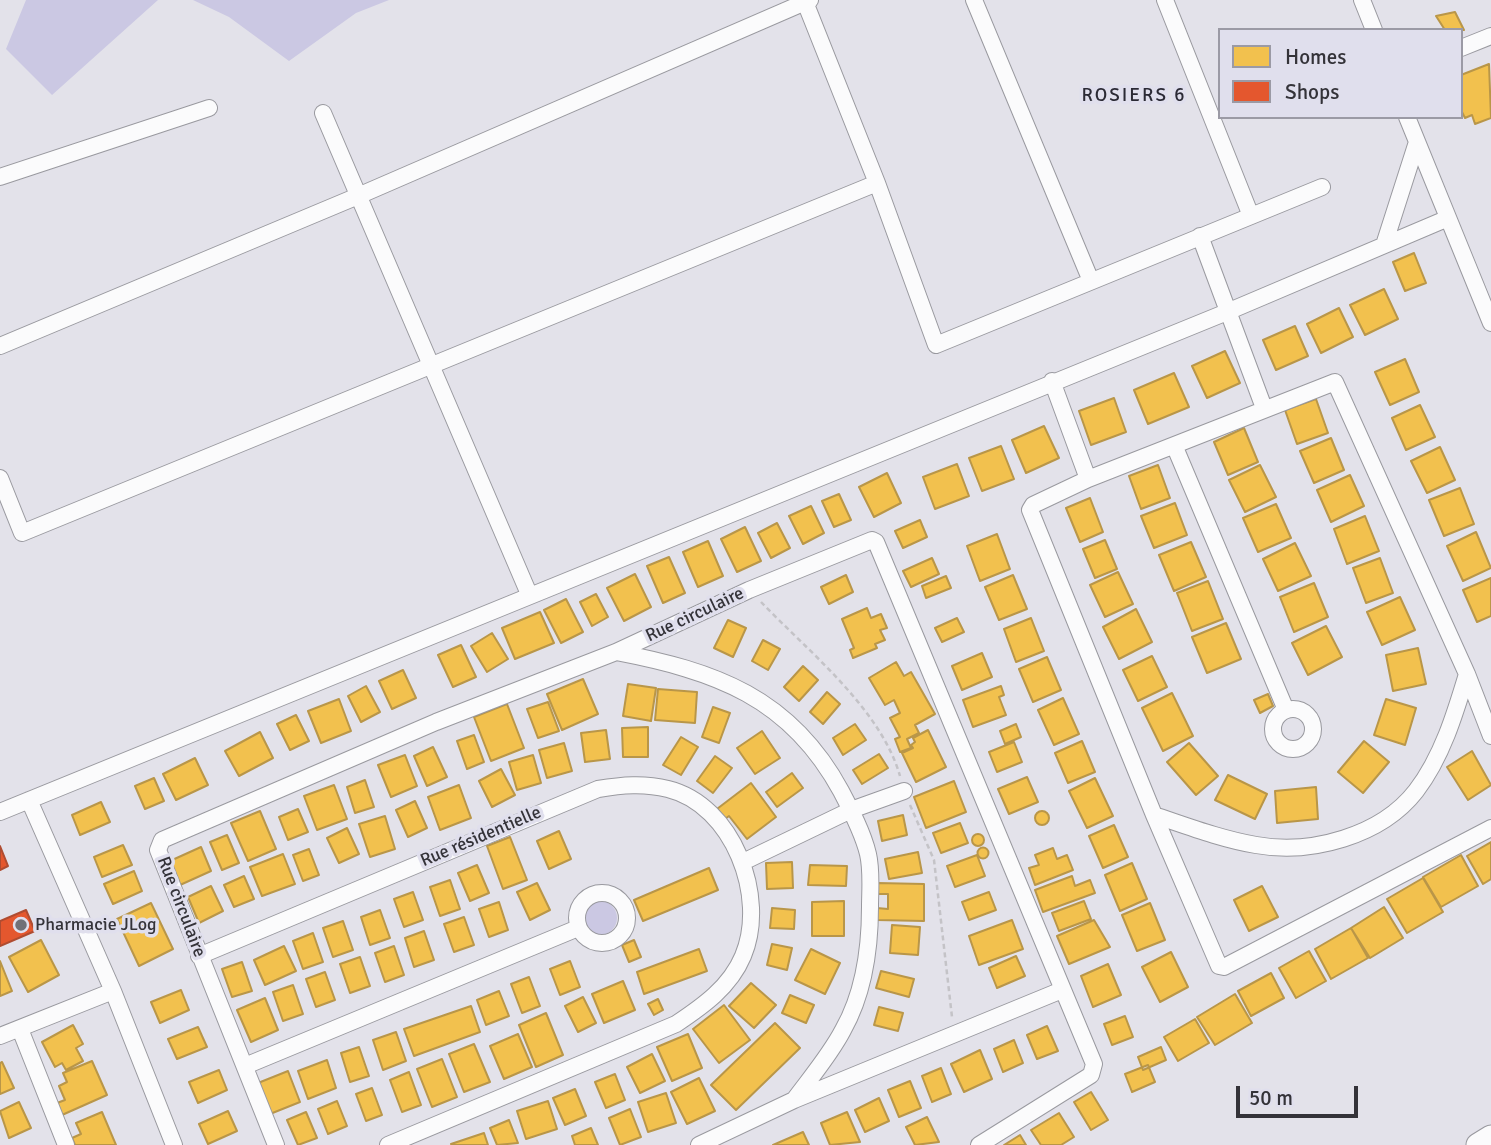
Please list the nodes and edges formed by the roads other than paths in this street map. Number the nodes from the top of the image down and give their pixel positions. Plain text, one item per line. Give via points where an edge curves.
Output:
1 (974, 0) edge
2 (1165, 0) edge
3 (1362, 0) edge
4 (808, 1) edge
5 (1373, 28) edge
6 (1491, 36) edge
7 (1463, 47) edge
8 (209, 108) dead end
9 (323, 113) dead end
10 (1408, 119) edge
11 (1417, 142) junction
12 (0, 177) edge
13 (877, 183) junction
14 (1322, 187) dead end
15 (358, 197) junction
16 (1251, 216) junction
17 (1447, 219) junction
18 (1200, 236) junction
19 (1384, 245) junction
20 (1091, 281) junction
21 (1227, 312) junction
22 (1491, 323) edge
23 (0, 346) edge
24 (431, 365) junction
25 (1052, 381) junction
26 (1264, 408) junction
27 (1174, 445) junction
28 (0, 478) edge
29 (1088, 479) junction
30 (529, 594) junction
31 (616, 652) junction
32 (1467, 674) junction
33 (1286, 710) dead end
34 (1491, 736) edge
35 (904, 791) dead end
36 (29, 800) junction
37 (851, 810) junction
38 (0, 812) edge
39 (1154, 815) junction
40 (1491, 828) edge
41 (743, 862) junction
42 (578, 928) dead end
43 (200, 956) junction
44 (1062, 990) junction
45 (113, 991) junction
46 (20, 1029) junction
47 (0, 1036) edge
48 (245, 1066) junction
49 (794, 1100) junction
50 (1491, 1137) edge
51 (65, 1145) edge
52 (174, 1145) edge
53 (276, 1145) edge
54 (388, 1145) edge
55 (699, 1145) edge
56 (979, 1145) edge
57 (1478, 1145) edge

1 - 20 street
2 - 16 street
3 - 5 street
4 - 13 street
4 - 15 street
6 - 7 street
8 - 12 street
9 - 15 street
10 - 11 street
11 - 17 street
11 - 19 street
13 - 20 street via 936,345
13 - 24 street
14 - 16 street
15 - 23 street
15 - 24 street
16 - 18 street
17 - 19 street
17 - 22 street
18 - 20 street
18 - 21 street
19 - 21 street
21 - 25 street
21 - 26 street
24 - 28 street via 22,533
24 - 30 street
25 - 29 street
25 - 30 street
26 - 27 street
26 - 32 street via 1331,382 1339,384
27 - 29 street
27 - 33 street
29 - 39 street via 1033,505 1030,515
30 - 36 street
31 - 37 street via 697,670 763,703 806,737
31 - 43 street, Rue circulaire via 167,835 158,849
31 - 44 street, Rue circulaire via 749,590 867,541 876,542
32 - 34 street
32 - 39 street via 1440,750 1416,791 1388,818 1357,832 1315,846 1285,848 1257,845
35 - 37 street
36 - 38 street
36 - 45 street
37 - 41 street
37 - 49 street via 868,855 868,958 844,1030
39 - 40 street via 1215,962 1224,967
41 - 43 street, Rue résidentielle via 695,801 668,789 619,785 579,796
41 - 54 street via 750,894 749,932 743,956 717,995 676,1024
42 - 48 street
43 - 48 street, Rue circulaire
44 - 49 street
44 - 56 street, Rue circulaire via 1095,1071
45 - 46 street
45 - 52 street
46 - 47 street
46 - 51 street
48 - 53 street, Rue circulaire
49 - 55 street
50 - 57 main road

